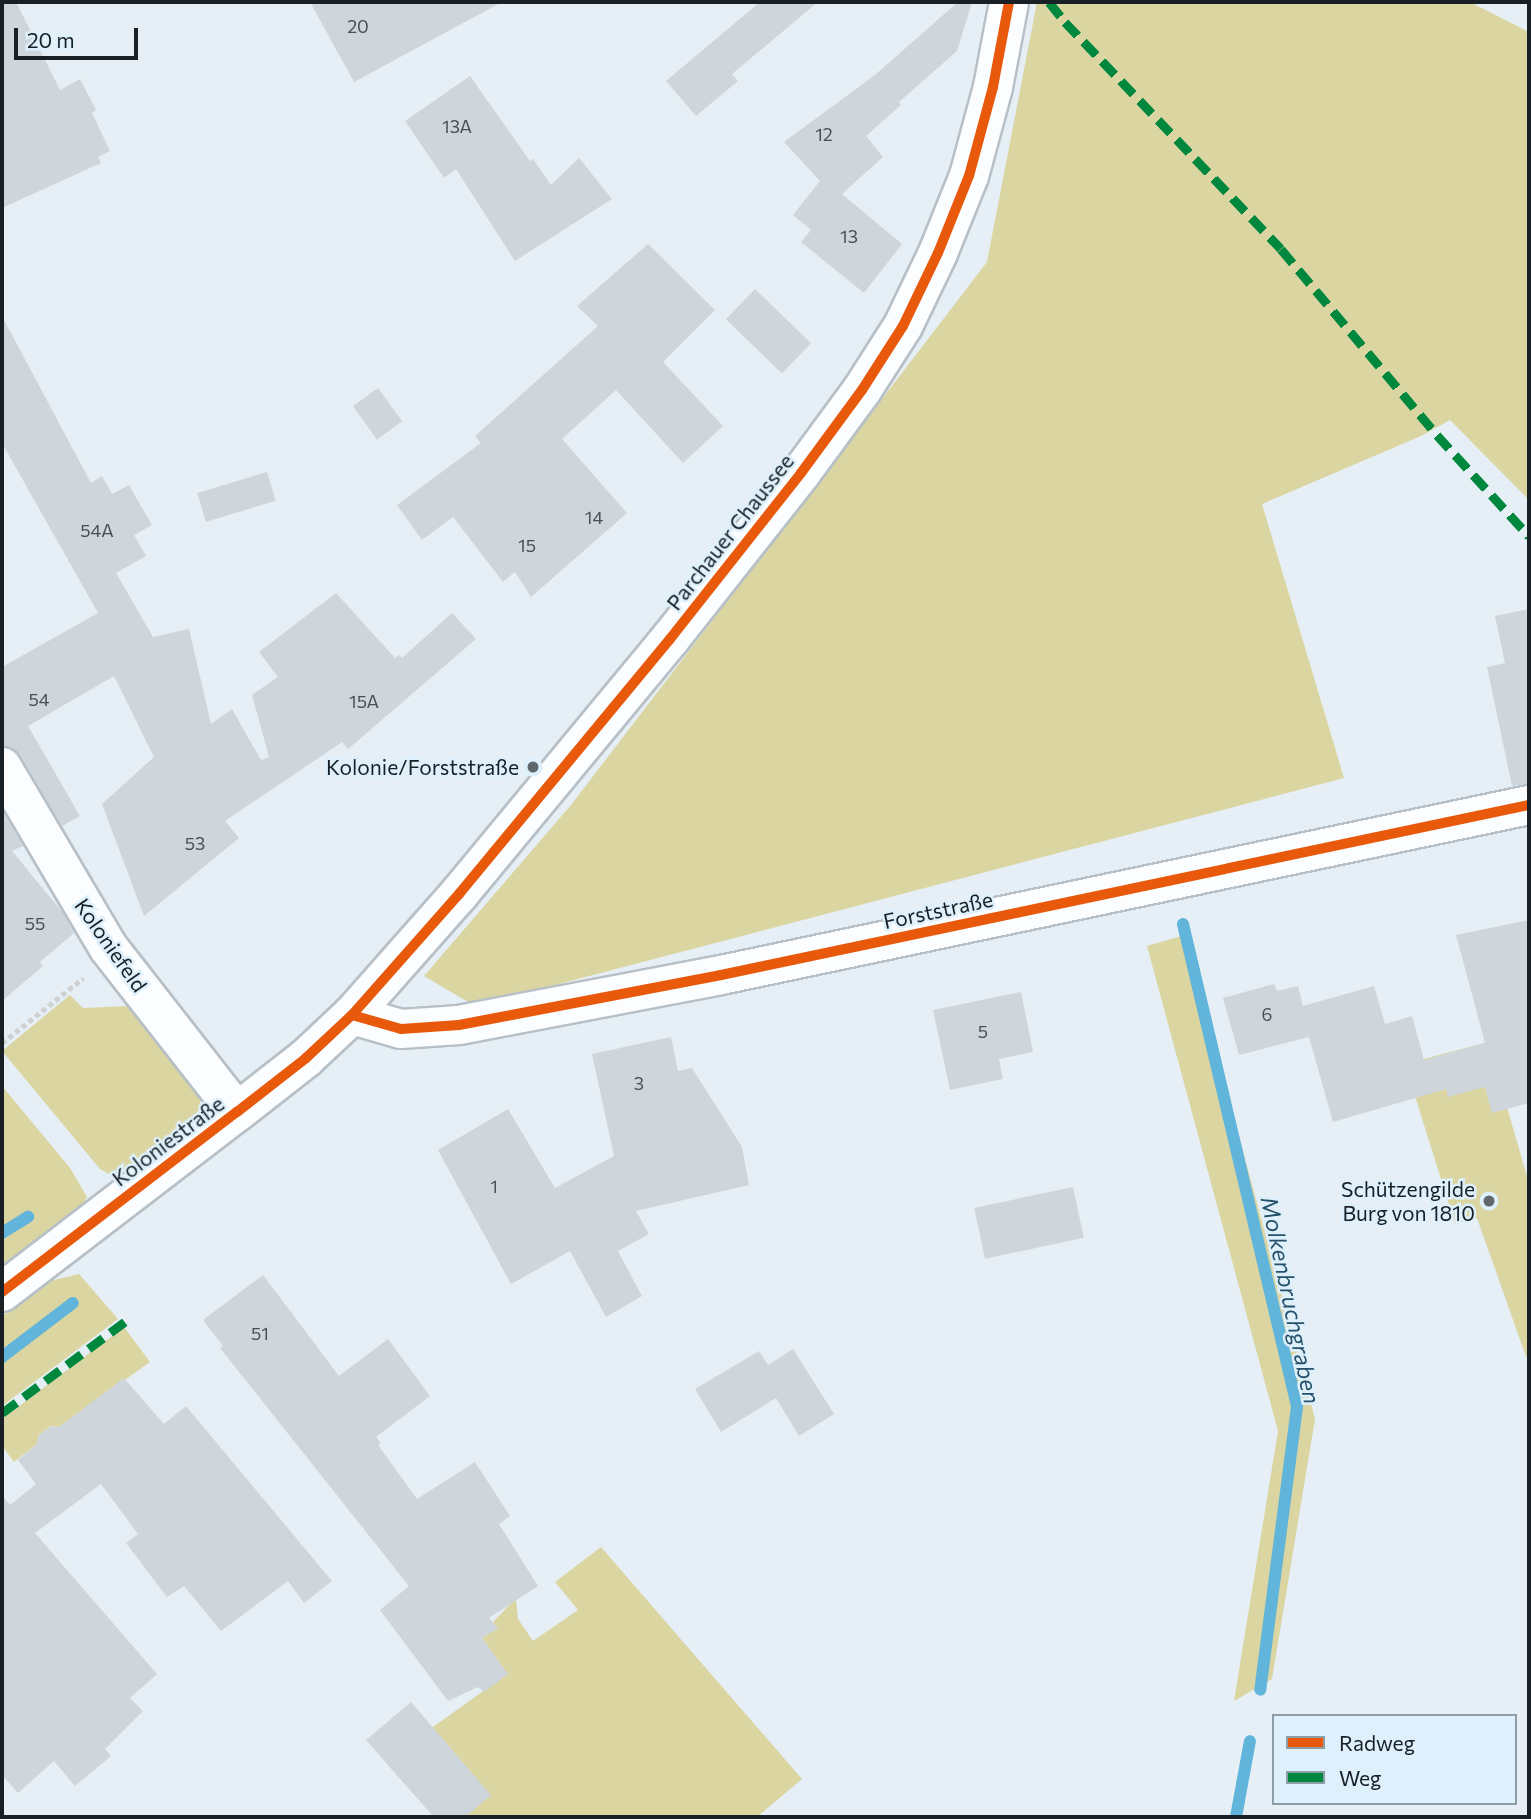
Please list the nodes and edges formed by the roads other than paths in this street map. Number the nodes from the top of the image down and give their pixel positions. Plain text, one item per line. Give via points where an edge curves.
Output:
1 (1009, 2) edge
2 (2, 766) edge
3 (1529, 805) edge
4 (352, 1015) junction
5 (237, 1112) junction
6 (2, 1292) edge

1 - 4 street, Parchauer Chaussee via 969,176 903,326 869,380 670,639 459,894
2 - 5 street, Koloniefeld via 113,954
3 - 4 street, Forststraße via 721,975 458,1025 401,1029
4 - 5 street, Koloniestraße
5 - 6 street, Koloniestraße

